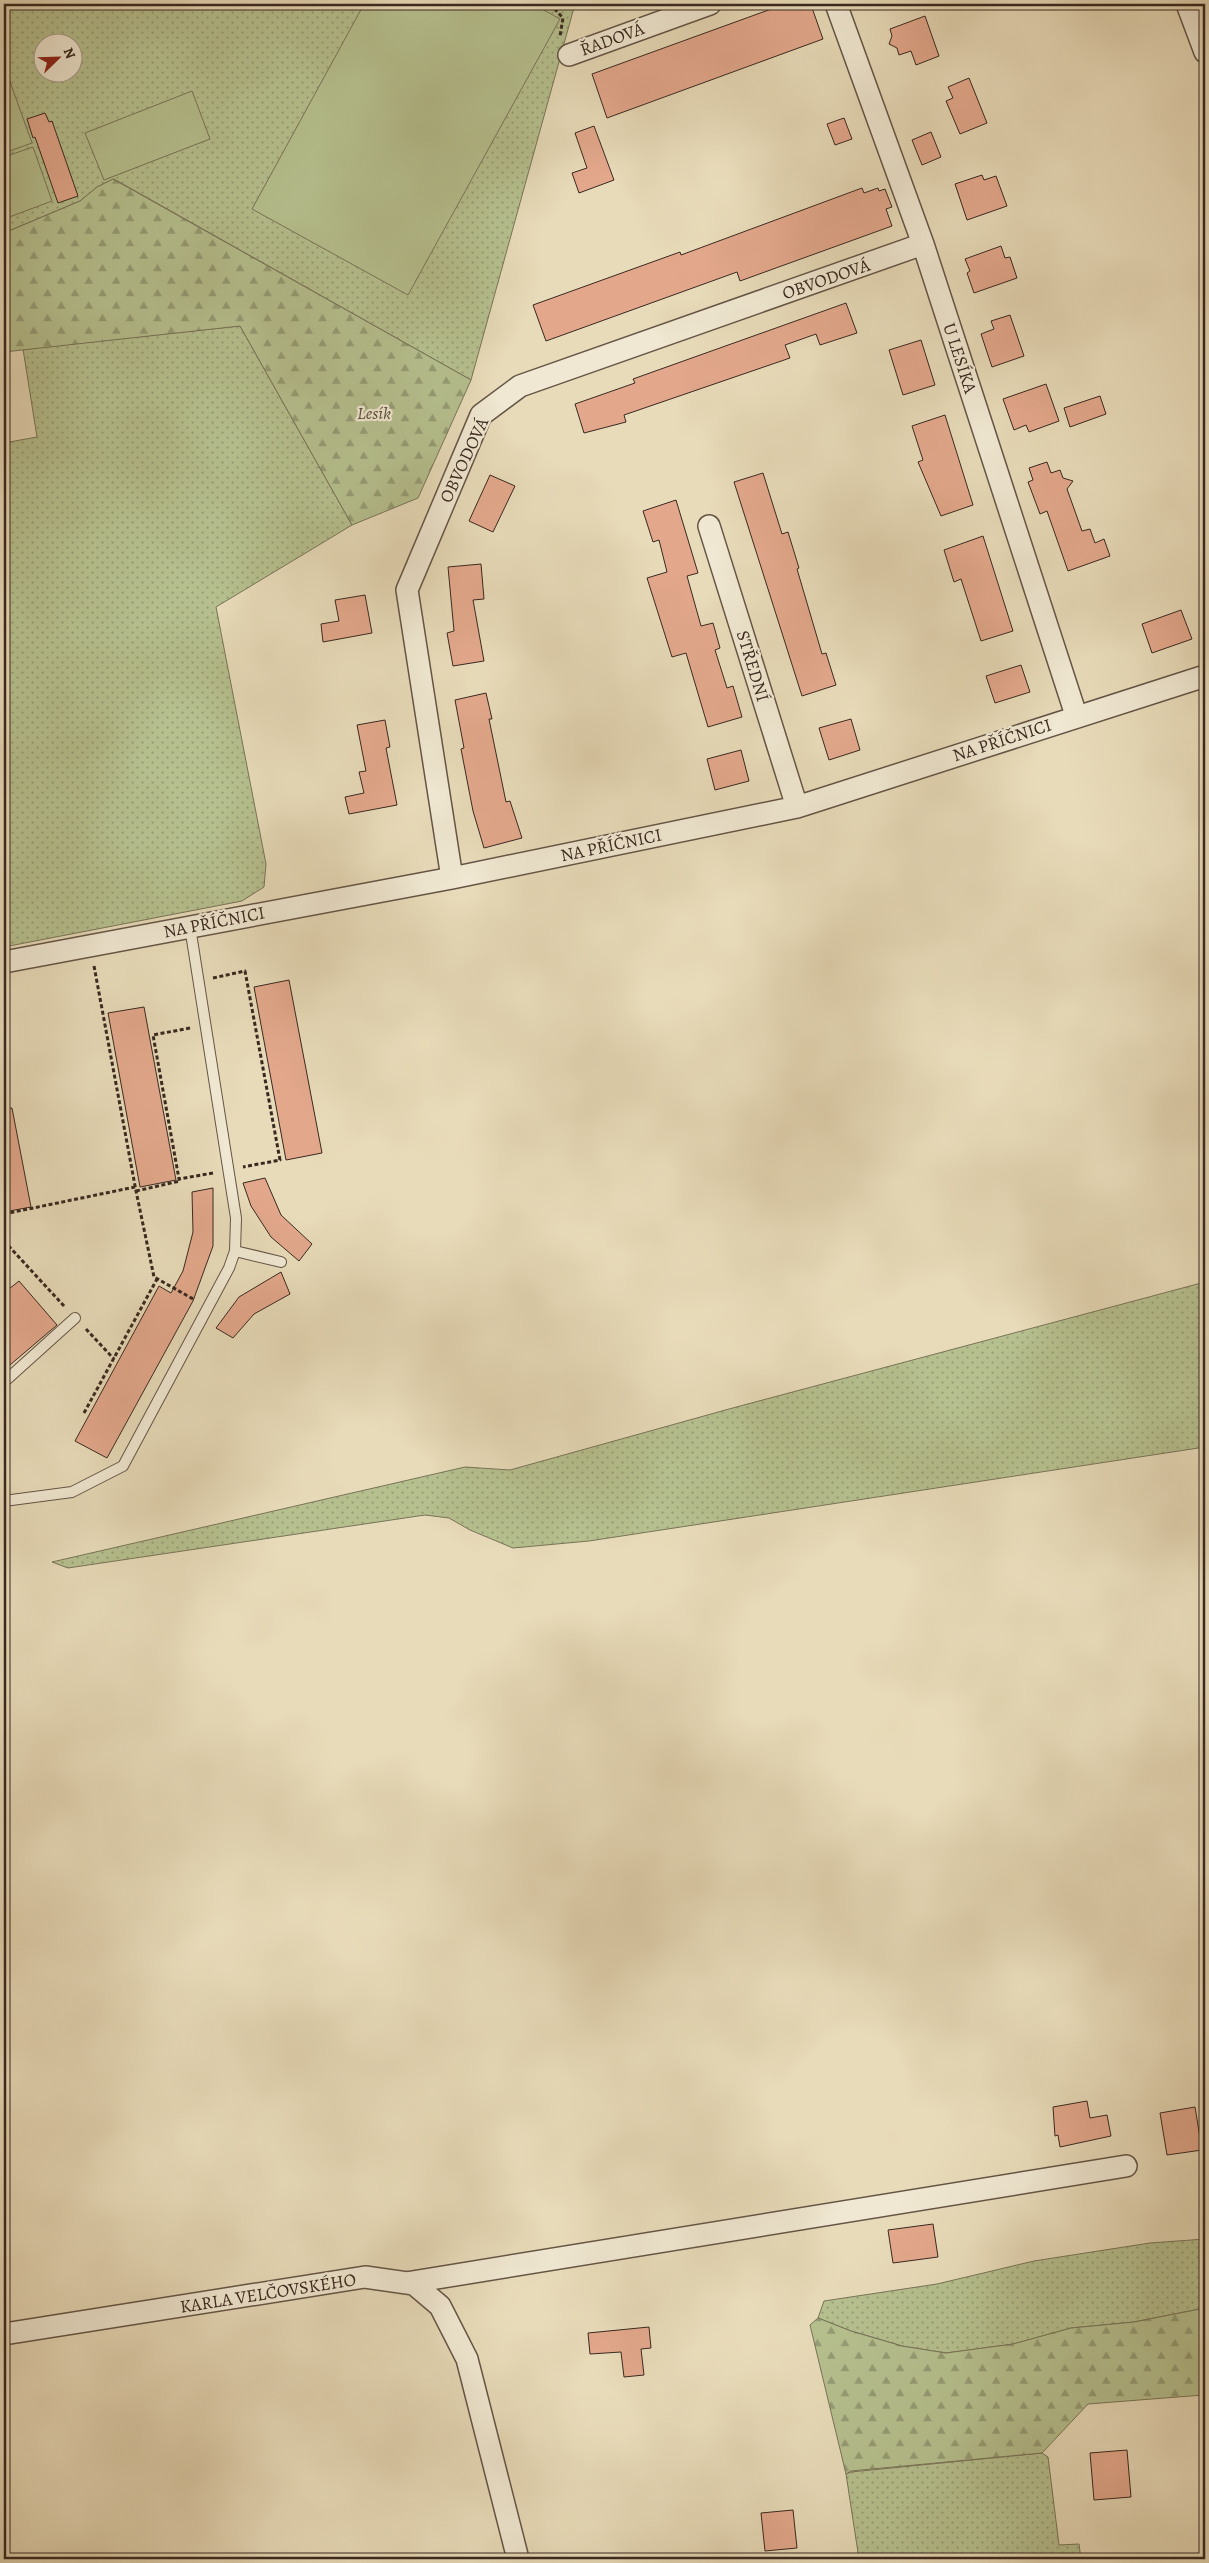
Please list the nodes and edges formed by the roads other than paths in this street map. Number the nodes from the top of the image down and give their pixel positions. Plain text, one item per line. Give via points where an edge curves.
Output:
1 (710, 4) edge
2 (836, 4) edge
3 (1186, 4) edge
4 (1205, 52) edge
5 (569, 55) road end
6 (923, 244) junction
7 (709, 526) dead end
8 (1205, 676) edge
9 (1076, 715) junction
10 (797, 807) junction
11 (452, 878) junction
12 (190, 927) junction
13 (4, 962) edge
14 (235, 1251) junction
15 (281, 1262) dead end
16 (75, 1318) road end
17 (4, 1382) edge
18 (4, 1502) edge
19 (1126, 2166) dead end
20 (406, 2282) junction
21 (4, 2334) edge
22 (518, 2559) edge

1 - 5 street, ŘADOVÁ
2 - 6 street, U LESÍKA
3 - 4 street
6 - 9 street, U LESÍKA
6 - 11 street, OBVODOVÁ via 520,386 481,415 408,590
7 - 10 street, STŘEDNÍ
8 - 9 street, NA PŘÍČNICI
9 - 10 street, NA PŘÍČNICI
10 - 11 street, NA PŘÍČNICI
11 - 12 street, NA PŘÍČNICI
12 - 13 street, NA PŘÍČNICI
12 - 14 lane via 236,1218
14 - 15 lane
14 - 18 lane via 210,1308 123,1466 72,1492
16 - 17 lane
19 - 20 street
20 - 21 street, KARLA VELČOVSKÉHO via 365,2277
20 - 22 street, KARLA VELČOVSKÉHO via 414,2284 440,2306 467,2359

